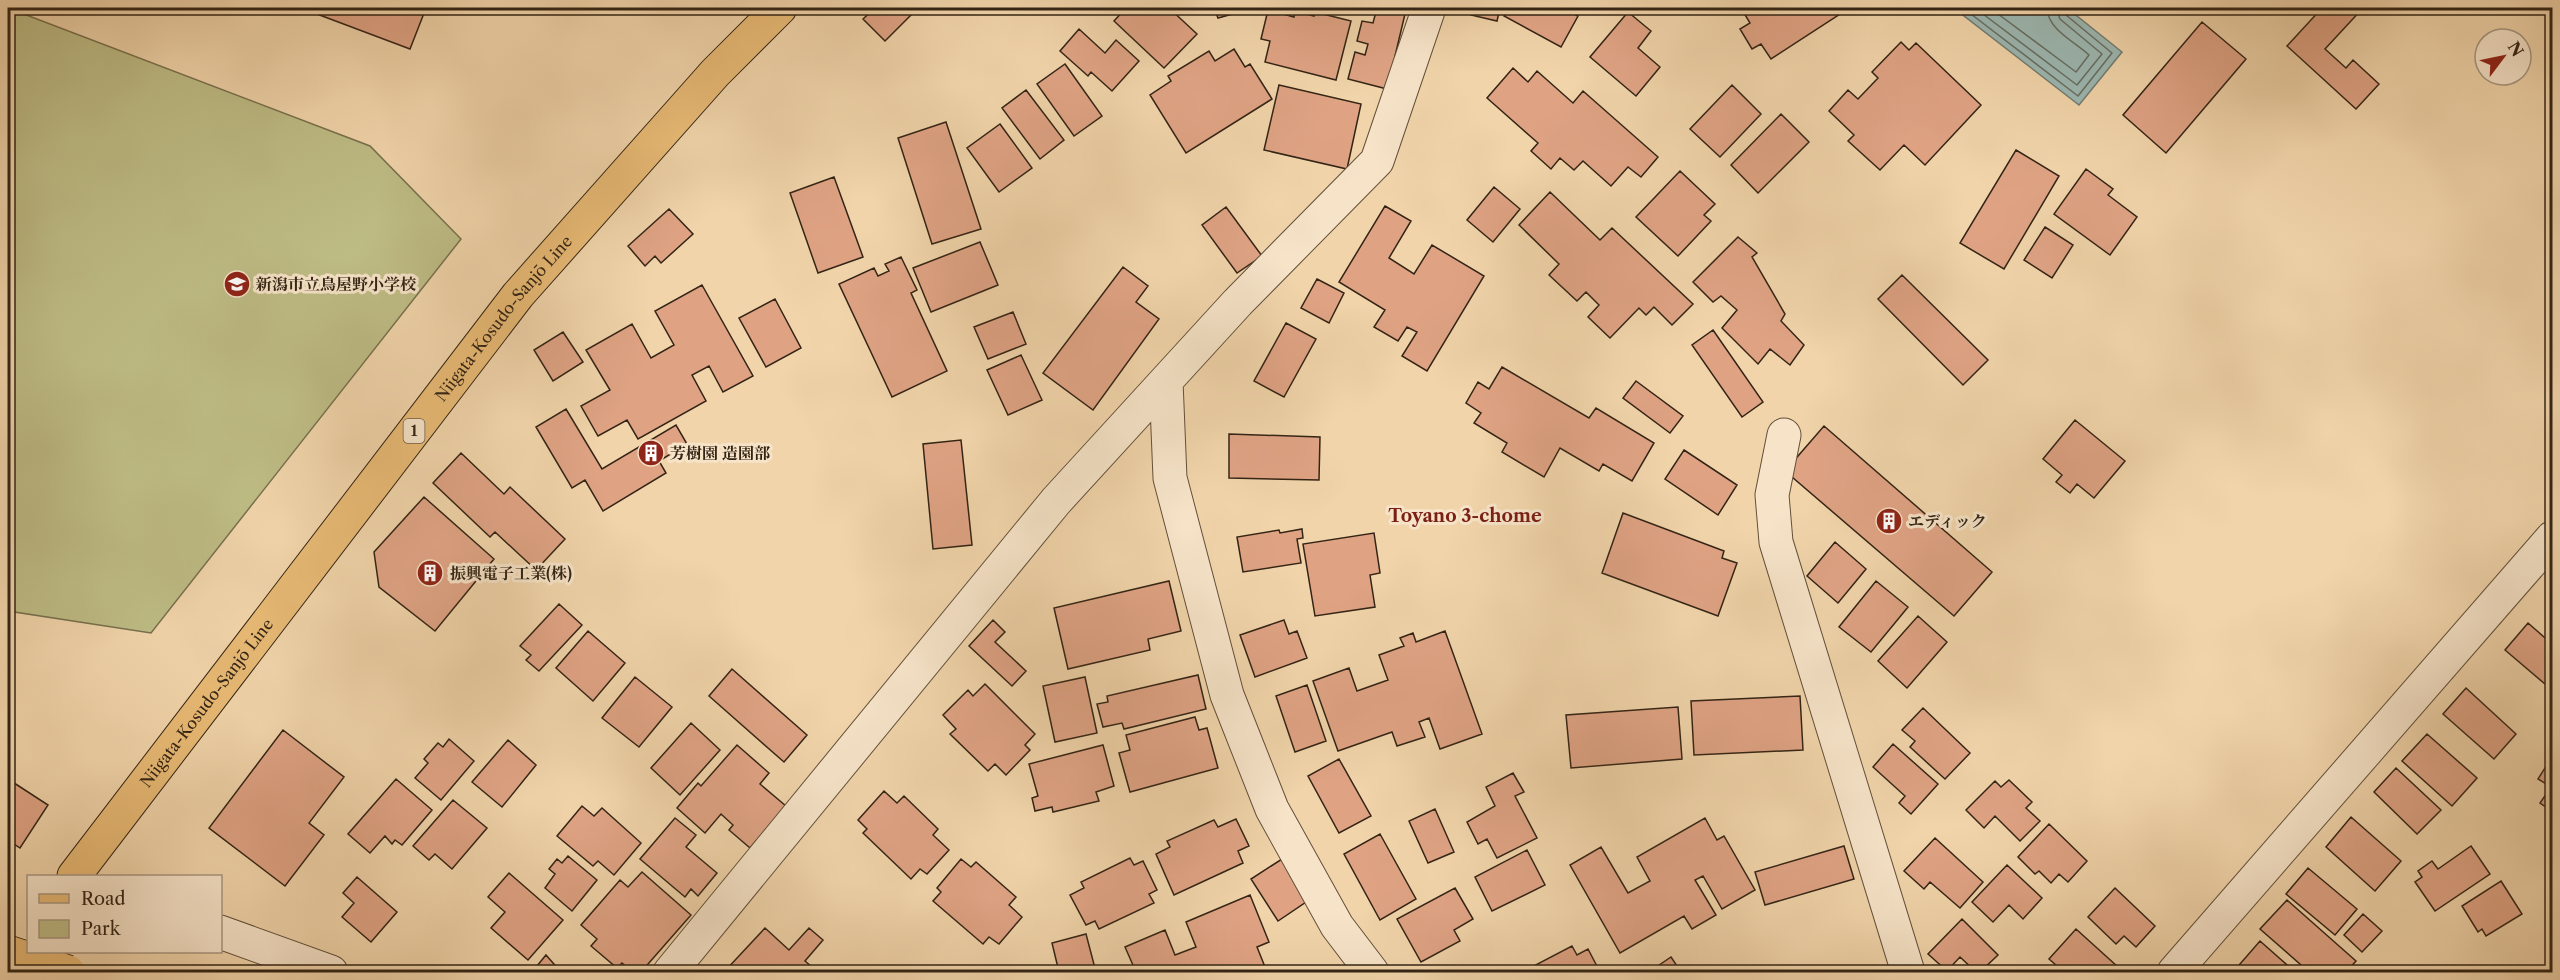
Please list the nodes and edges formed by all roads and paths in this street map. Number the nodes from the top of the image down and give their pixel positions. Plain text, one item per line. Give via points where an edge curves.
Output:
1 (780, 8) edge
2 (1429, 8) edge
3 (1166, 381) junction
4 (1784, 435) dead end
5 (2553, 538) edge
6 (75, 875) edge
7 (222, 933) edge
8 (27, 944) edge
9 (8, 952) edge
10 (8, 972) edge
11 (68, 972) edge
12 (332, 972) edge
13 (670, 972) edge
14 (1372, 972) edge
15 (1908, 972) edge
16 (2174, 972) edge

1 - 6 main road, Niigata-Kosudo-Sanjō Line / 1 via 715,73 518,295
2 - 3 street via 1377,161
3 - 13 street via 1056,501
3 - 14 street via 1170,478 1227,695 1272,809 1337,926
4 - 15 street via 1773,495 1776,542
5 - 16 street
7 - 12 street
8 - 10 main road
9 - 11 main road, bridge

